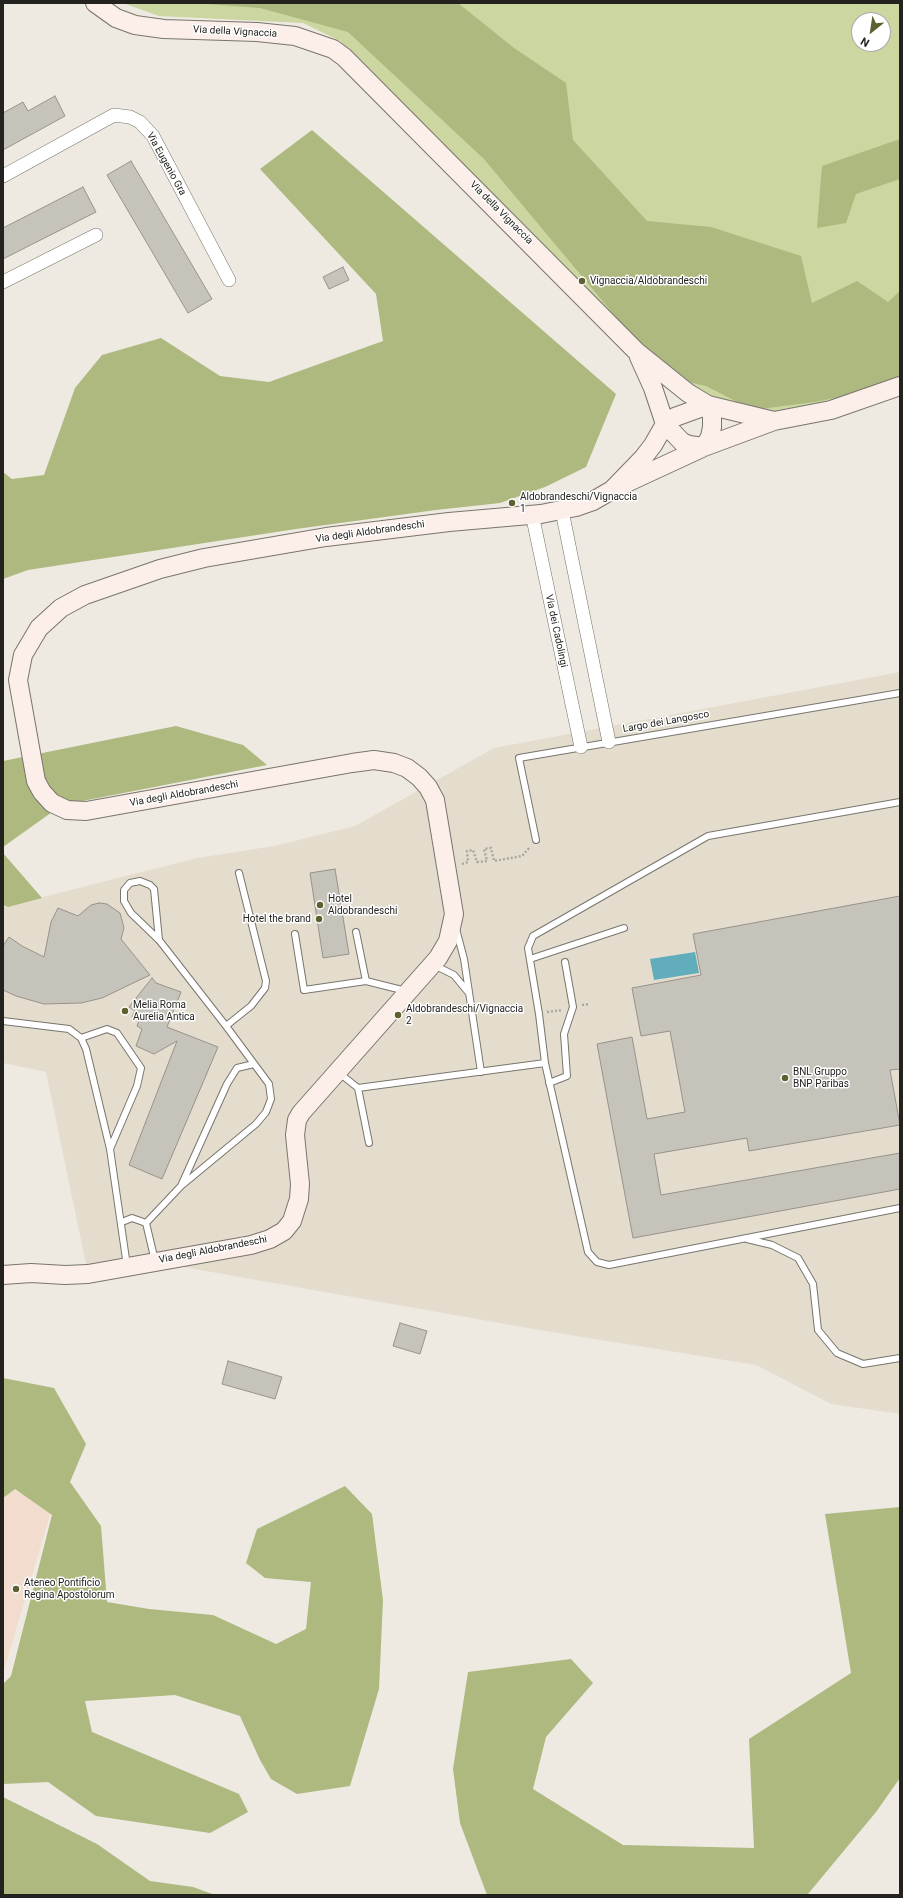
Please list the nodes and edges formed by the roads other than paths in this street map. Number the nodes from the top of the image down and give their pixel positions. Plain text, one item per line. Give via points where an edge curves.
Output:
1 (95, 3) edge
2 (3, 176) edge
3 (96, 235) dead end
4 (229, 280) dead end
5 (3, 282) edge
6 (637, 352) junction
7 (900, 386) edge
8 (708, 405) junction
9 (774, 421) junction
10 (665, 424) junction
11 (704, 447) junction
12 (612, 490) junction
13 (562, 511) junction
14 (532, 514) junction
15 (900, 693) edge
16 (609, 742) junction
17 (581, 747) junction
18 (900, 802) edge
19 (536, 840) dead end
20 (239, 873) dead end
21 (454, 921) junction
22 (624, 928) dead end
23 (356, 932) dead end
24 (294, 934) dead end
25 (159, 940) junction
26 (530, 959) junction
27 (565, 962) dead end
28 (433, 965) junction
29 (366, 981) junction
30 (409, 992) junction
31 (468, 992) junction
32 (3, 1021) edge
33 (226, 1026) junction
34 (81, 1038) junction
35 (544, 1062) junction
36 (254, 1064) junction
37 (337, 1071) junction
38 (480, 1072) junction
39 (549, 1083) junction
40 (358, 1088) junction
41 (369, 1143) dead end
42 (110, 1149) junction
43 (181, 1186) junction
44 (900, 1208) edge
45 (122, 1222) junction
46 (146, 1223) junction
47 (746, 1238) junction
48 (155, 1262) junction
49 (127, 1267) junction
50 (3, 1275) edge
51 (900, 1358) edge

1 - 6 street, Via della Vignaccia via 116,18 135,25 164,29 280,34 307,39 333,49 378,90
2 - 4 street, Via Eugenio Gra via 114,115 130,117 140,122 153,136
3 - 5 street
6 - 8 street, Via della Vignaccia via 688,393
6 - 10 street via 654,388
7 - 9 street, Via della Vignaccia via 831,410
8 - 9 street, Via della Vignaccia
8 - 10 street via 675,417
8 - 11 street via 712,427
9 - 11 street
10 - 11 street via 682,442
10 - 12 street, Via degli Aldobrandeschi via 643,458
11 - 12 street
12 - 13 street, Via degli Aldobrandeschi via 585,504
13 - 14 street, Via degli Aldobrandeschi
13 - 16 street
14 - 17 street, Via dei Cadolingi
14 - 21 street, Via degli Aldobrandeschi via 326,537 204,558 160,569 94,592 61,608 39,628 21,661 18,680 36,781 47,798 60,808 86,811 352,763 385,760 411,770 431,791 437,807 448,867
15 - 16 lane, Largo dei Langosco
16 - 17 lane, Largo dei Langosco
17 - 19 lane, Largo dei Langosco via 518,758
18 - 26 lane via 708,836 532,936 528,948
20 - 33 lane via 266,981 264,988 250,1006
21 - 28 street, Via degli Aldobrandeschi via 443,952
21 - 31 lane via 464,958
22 - 26 lane
23 - 29 lane
24 - 29 lane via 304,990
25 - 25 lane via 154,889 146,882 130,883 124,890 124,901 131,913
25 - 33 lane
26 - 35 lane
27 - 39 lane via 573,1007 564,1034 567,1076
28 - 30 street, Via degli Aldobrandeschi
28 - 31 lane via 454,975
29 - 30 lane
30 - 37 street, Via degli Aldobrandeschi
31 - 38 lane
32 - 34 lane via 69,1029
33 - 36 lane
34 - 42 lane
34 - 42 lane via 107,1029 117,1033 140,1068 137,1086
35 - 38 lane
35 - 39 lane
36 - 43 lane via 237,1068 227,1084
36 - 43 lane via 269,1084 271,1099 266,1112 256,1124
37 - 40 lane
37 - 48 street, Via degli Aldobrandeschi via 297,1120 295,1135 299,1199 296,1214 289,1226 278,1235 262,1242
38 - 40 lane
39 - 47 lane via 588,1252 597,1262 609,1265
40 - 41 lane
42 - 45 lane
43 - 46 lane
44 - 47 lane
45 - 46 lane via 132,1218
45 - 49 lane
46 - 48 lane
47 - 51 lane via 772,1245 798,1258 813,1284 818,1330 837,1353 863,1364
48 - 49 street, Via degli Aldobrandeschi
49 - 50 street, Via degli Aldobrandeschi via 76,1275

